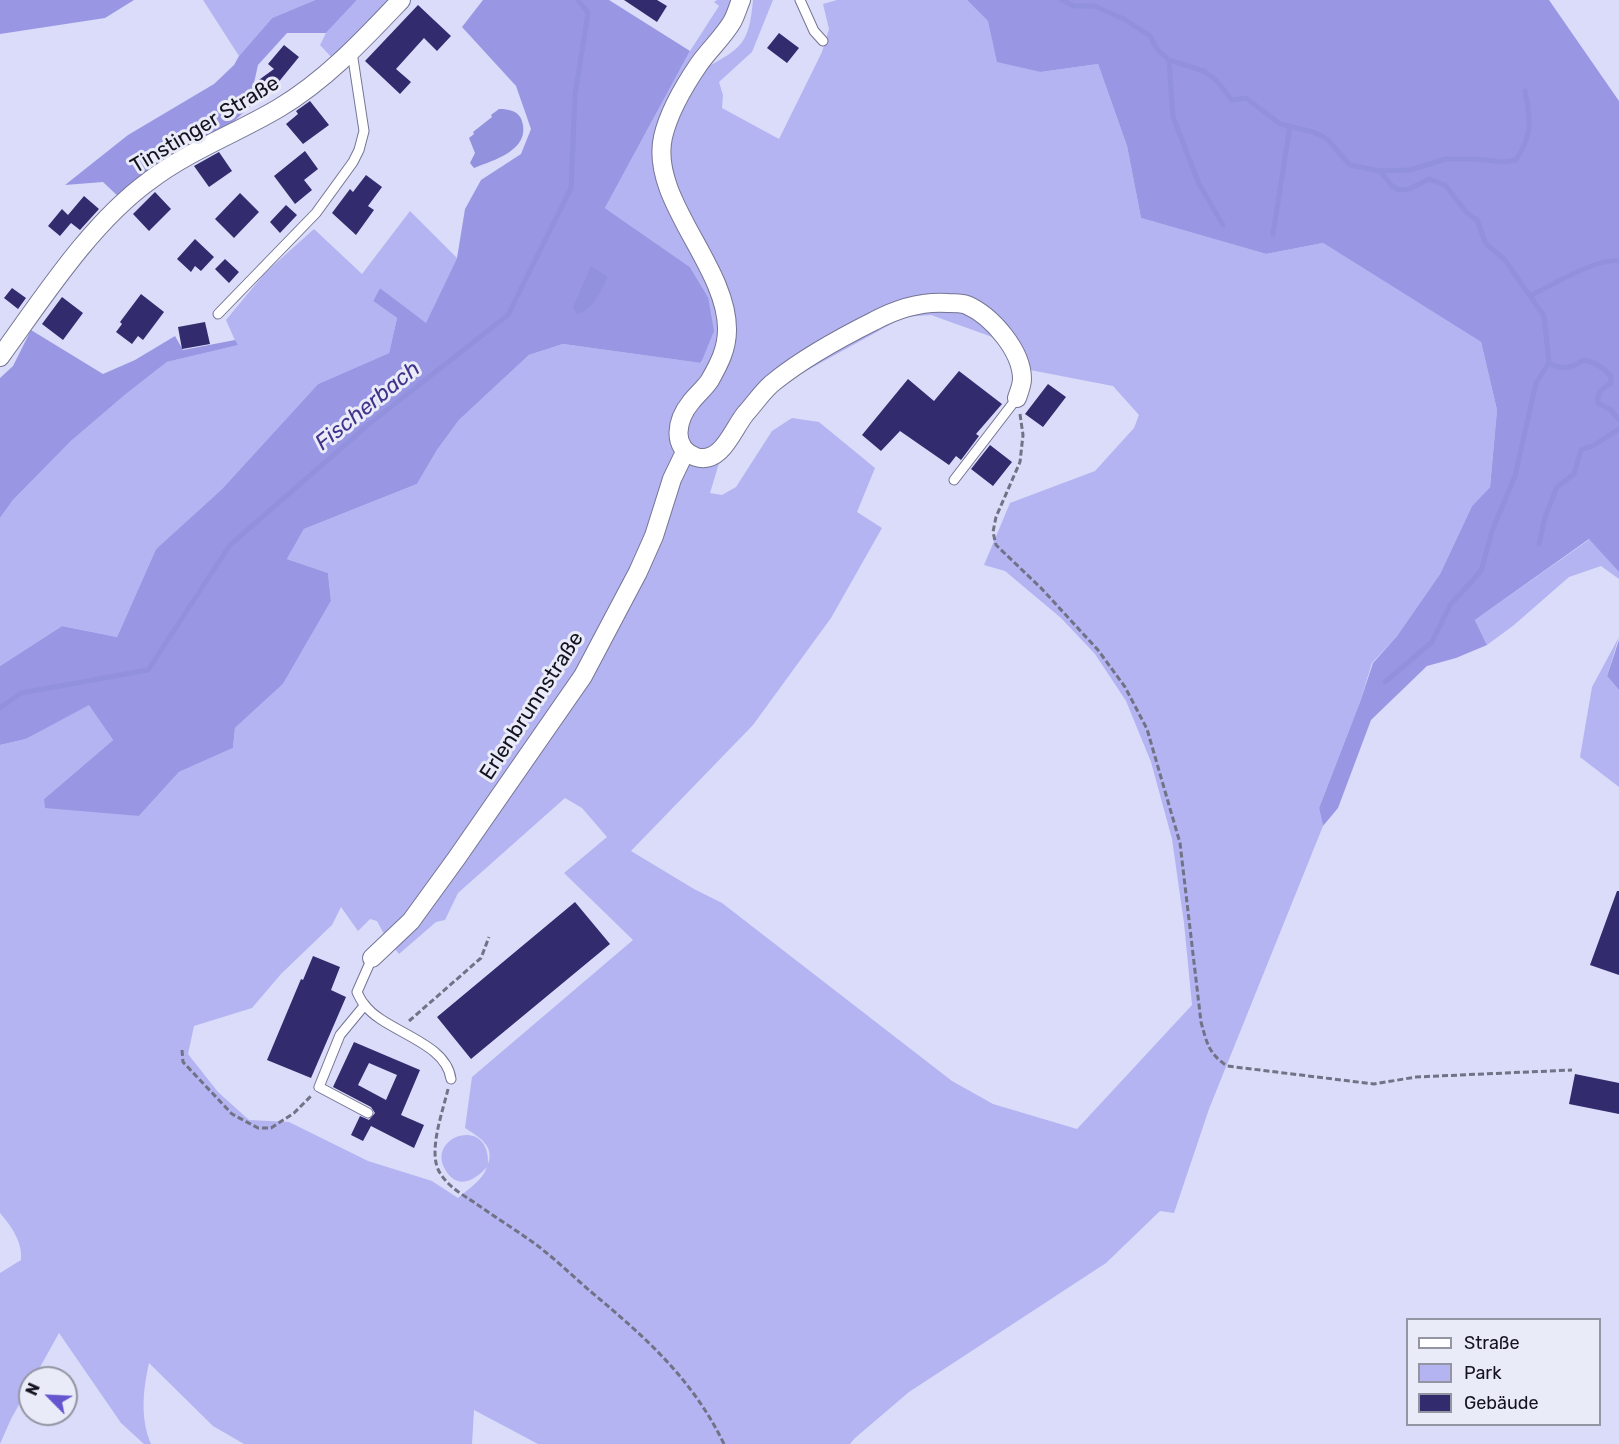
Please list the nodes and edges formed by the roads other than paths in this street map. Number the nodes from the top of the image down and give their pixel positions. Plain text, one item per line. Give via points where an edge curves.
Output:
1 (401, 0) edge
2 (741, 0) edge
3 (800, 0) edge
4 (823, 41) dead end
5 (351, 52) junction
6 (218, 314) dead end
7 (0, 357) edge
8 (1017, 398) joint
9 (685, 452) junction
10 (954, 480) dead end
11 (372, 958) joint
12 (364, 1006) junction
13 (451, 1078) road end
14 (368, 1113) dead end

1 - 5 street, Tinstinger Straße
2 - 9 street via 732,22 699,64 673,109 660,159 726,312 723,356 689,404 678,428 679,443
3 - 4 lane
5 - 6 lane via 364,131 359,150 316,213
5 - 7 street, Tinstinger Straße via 281,107 168,168 127,199 61,273
8 - 9 street via 1023,380 1006,336 966,304 930,302 900,308 876,320 824,348 774,382 742,418 725,446 710,458
8 - 10 lane
9 - 11 street, Erlenbrunnstraße via 638,572 583,676 411,921
11 - 12 lane via 357,992
12 - 13 lane via 446,1062
12 - 14 lane via 340,1035 319,1087

